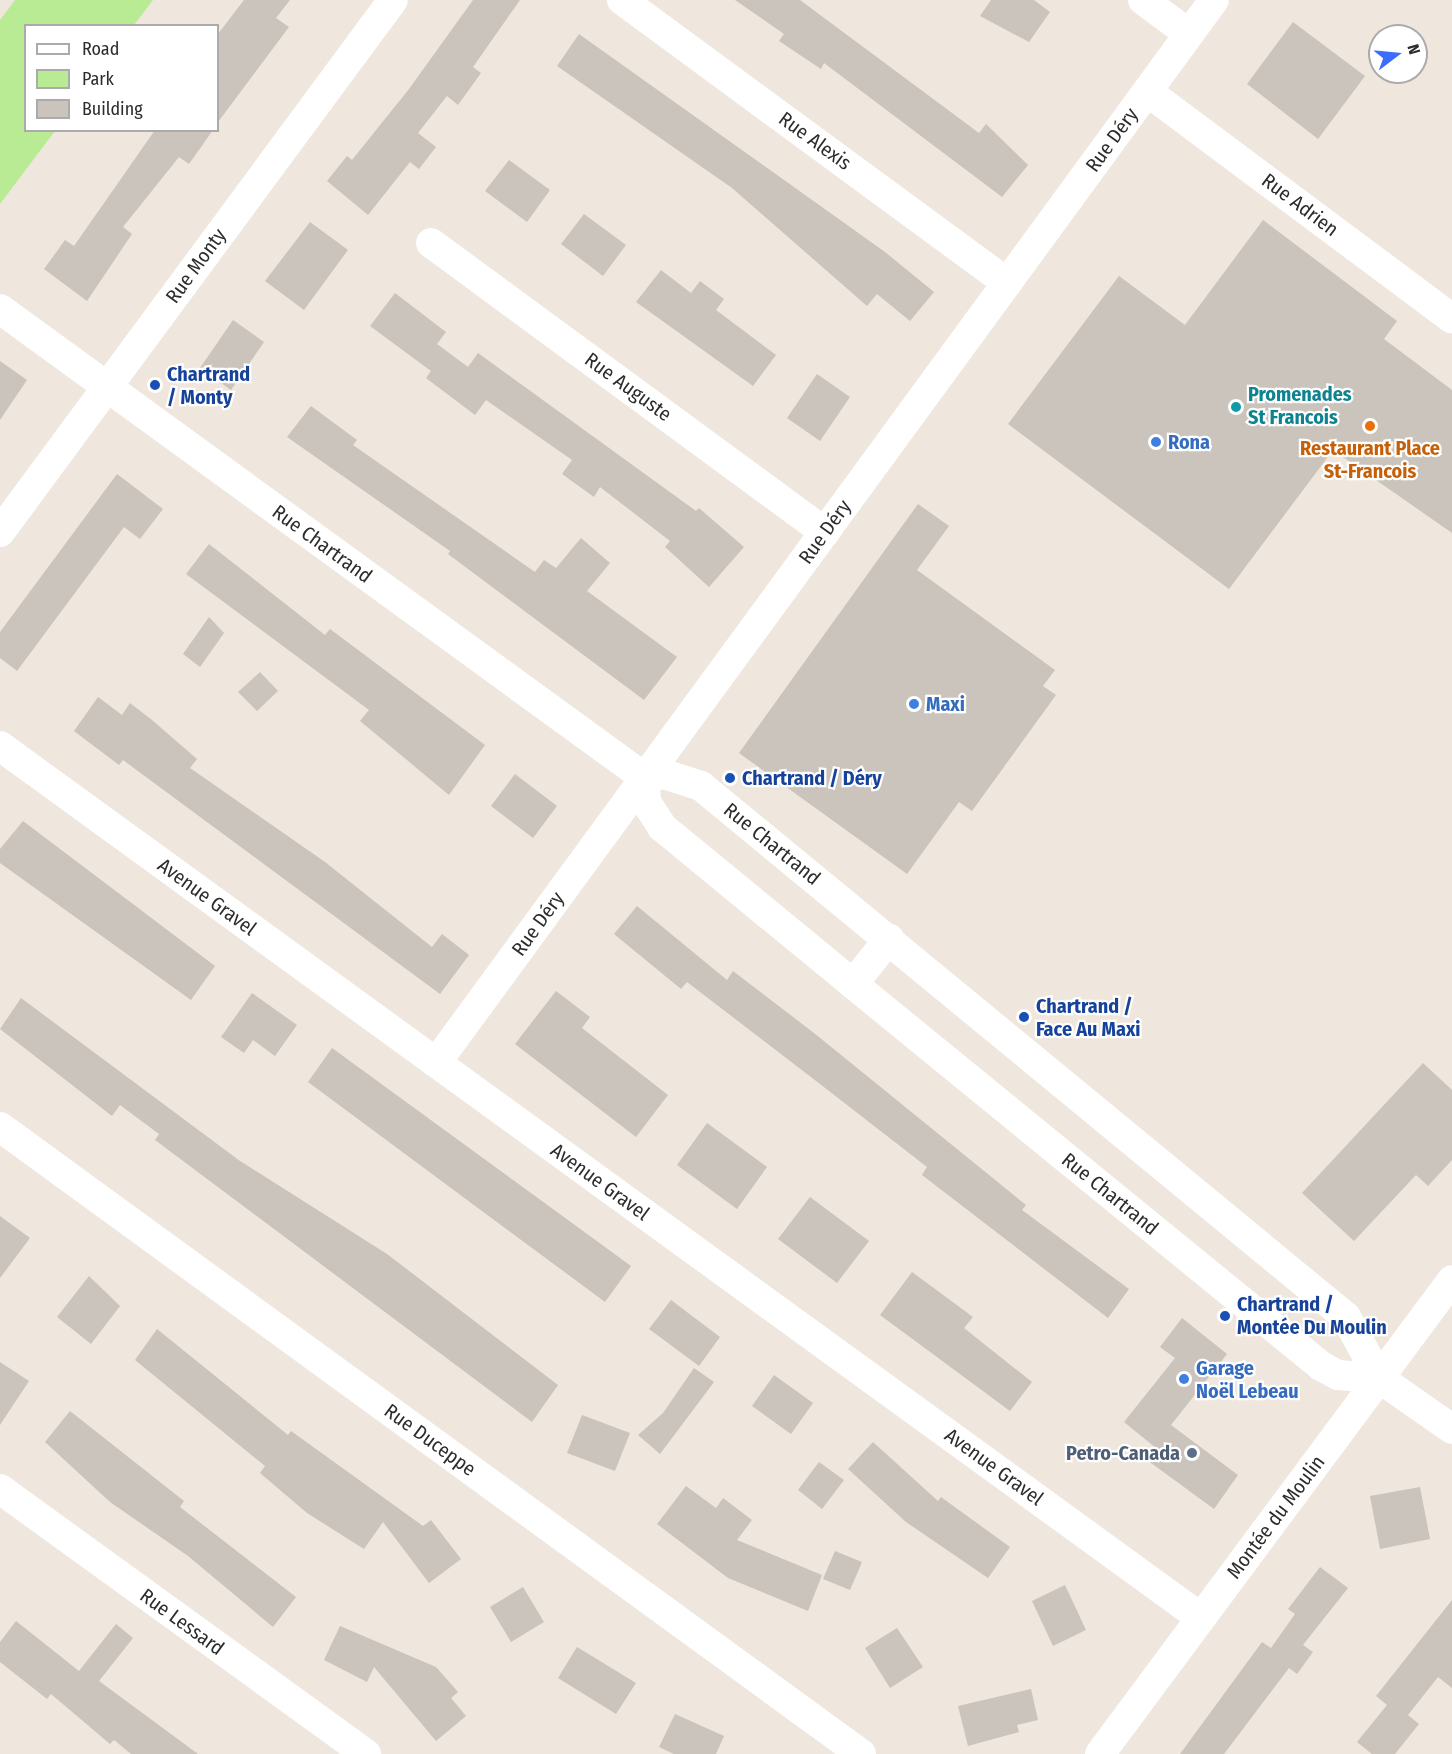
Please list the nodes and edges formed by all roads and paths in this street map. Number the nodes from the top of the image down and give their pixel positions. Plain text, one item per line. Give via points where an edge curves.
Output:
1 (393, 0) edge
2 (622, 0) edge
3 (1143, 0) edge
4 (1214, 0) edge
5 (1189, 34) junction
6 (1148, 92) junction
7 (431, 243) dead end
8 (1007, 283) junction
9 (0, 309) edge
10 (1452, 319) edge
11 (107, 388) junction
12 (0, 532) edge
13 (825, 532) junction
14 (0, 746) edge
15 (645, 778) junction
16 (889, 939) junction
17 (853, 984) junction
18 (436, 1063) junction
19 (0, 1127) edge
20 (1452, 1280) edge
21 (1379, 1378) junction
22 (1452, 1430) edge
23 (0, 1489) edge
24 (1201, 1618) junction
25 (366, 1754) edge
26 (861, 1754) edge
27 (1100, 1754) edge

1 - 11 street, Rue Monty
2 - 8 street, Rue Alexis
3 - 5 street
4 - 5 street, Rue Déry
5 - 6 street, Rue Déry
6 - 8 street, Rue Déry
6 - 10 street, Rue Adrien
7 - 13 street, Rue Auguste
8 - 13 street, Rue Déry
9 - 11 street, Rue Chartrand
11 - 12 street, Rue Monty
11 - 15 street, Rue Chartrand
13 - 15 street, Rue Déry
14 - 18 street, Avenue Gravel
15 - 16 street, Rue Chartrand via 685,777 701,786
15 - 17 street, Rue Chartrand via 646,802 662,827
15 - 18 street, Rue Déry
16 - 17 street
16 - 21 street, Rue Chartrand via 1346,1317 1360,1335
17 - 21 street, Rue Chartrand via 1321,1366 1338,1375
18 - 24 street, Avenue Gravel
19 - 26 street, Rue Duceppe
20 - 21 street, Montée du Moulin
21 - 22 street
21 - 24 street, Montée du Moulin
23 - 25 street, Rue Lessard
24 - 27 street, Montée du Moulin

